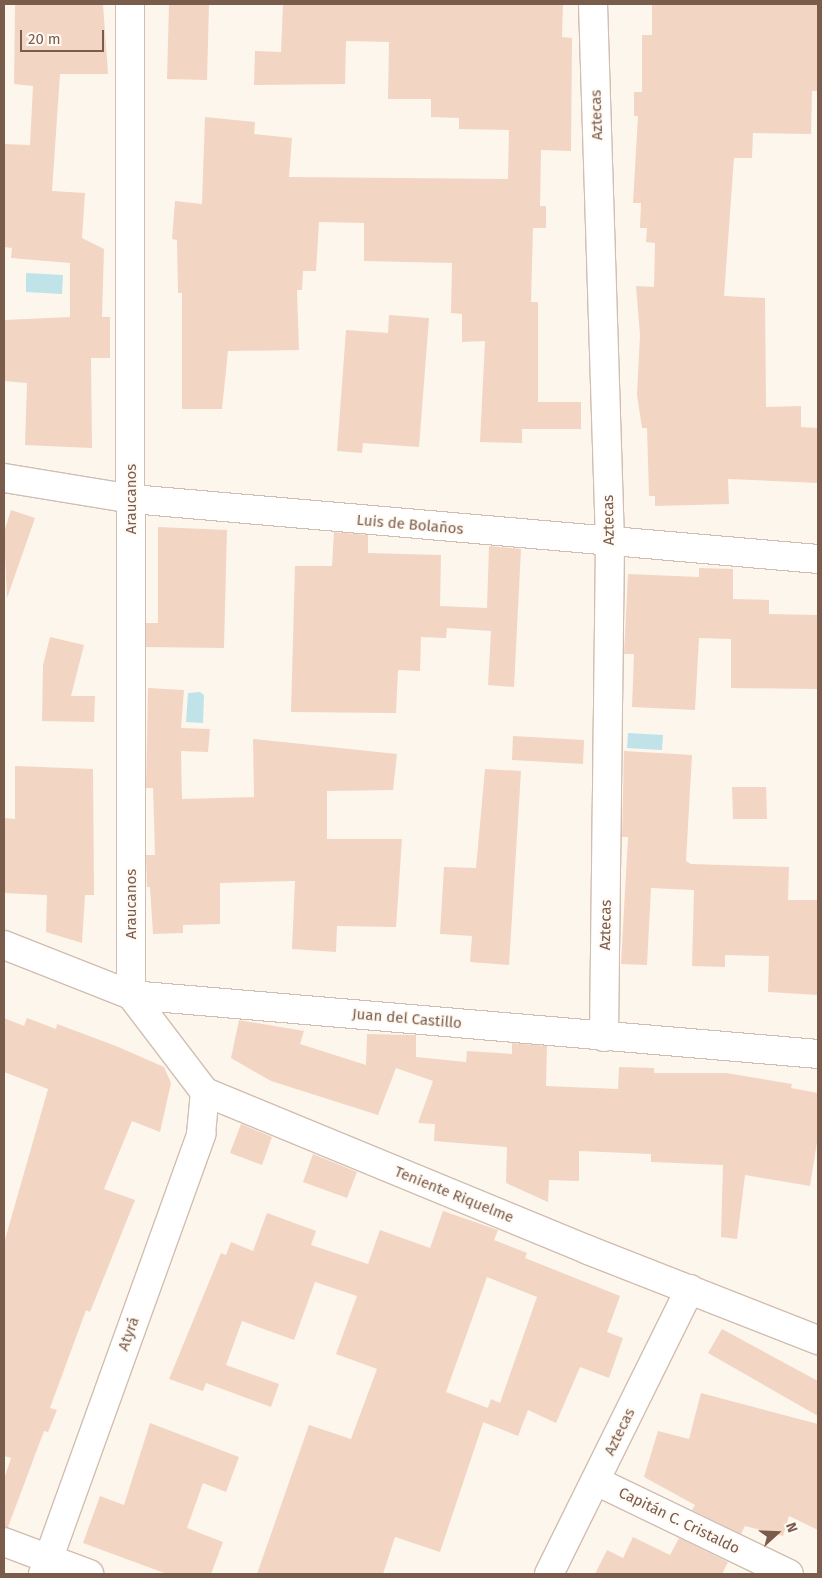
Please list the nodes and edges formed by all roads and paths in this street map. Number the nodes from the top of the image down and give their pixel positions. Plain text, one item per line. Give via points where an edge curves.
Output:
1 (130, 4) edge
2 (593, 4) edge
3 (4, 478) edge
4 (132, 499) junction
5 (610, 543) junction
6 (818, 559) edge
7 (4, 945) edge
8 (132, 995) junction
9 (604, 1037) junction
10 (818, 1054) edge
11 (205, 1092) junction
12 (690, 1289) junction
13 (818, 1340) edge
14 (596, 1480) junction
15 (4, 1542) edge
16 (45, 1566) edge
17 (89, 1574) edge
18 (549, 1574) edge
19 (789, 1574) edge

1 - 4 street, Araucanos
2 - 5 street, Aztecas
3 - 4 street, Luis de Bolaños
4 - 5 street, Luis de Bolaños
4 - 8 street, Araucanos
5 - 6 street, Luis de Bolaños
5 - 9 street, Aztecas
7 - 8 street, Juan del Castillo
8 - 9 street, Juan del Castillo
8 - 11 street
9 - 10 street, Juan del Castillo
11 - 12 street, Teniente Riquelme
11 - 16 street, Atyrá via 201,1134
12 - 13 street, Teniente Riquelme
12 - 14 street, Aztecas
14 - 18 street, Aztecas
14 - 19 street, Capitán C. Cristaldo
15 - 16 street
16 - 17 street

